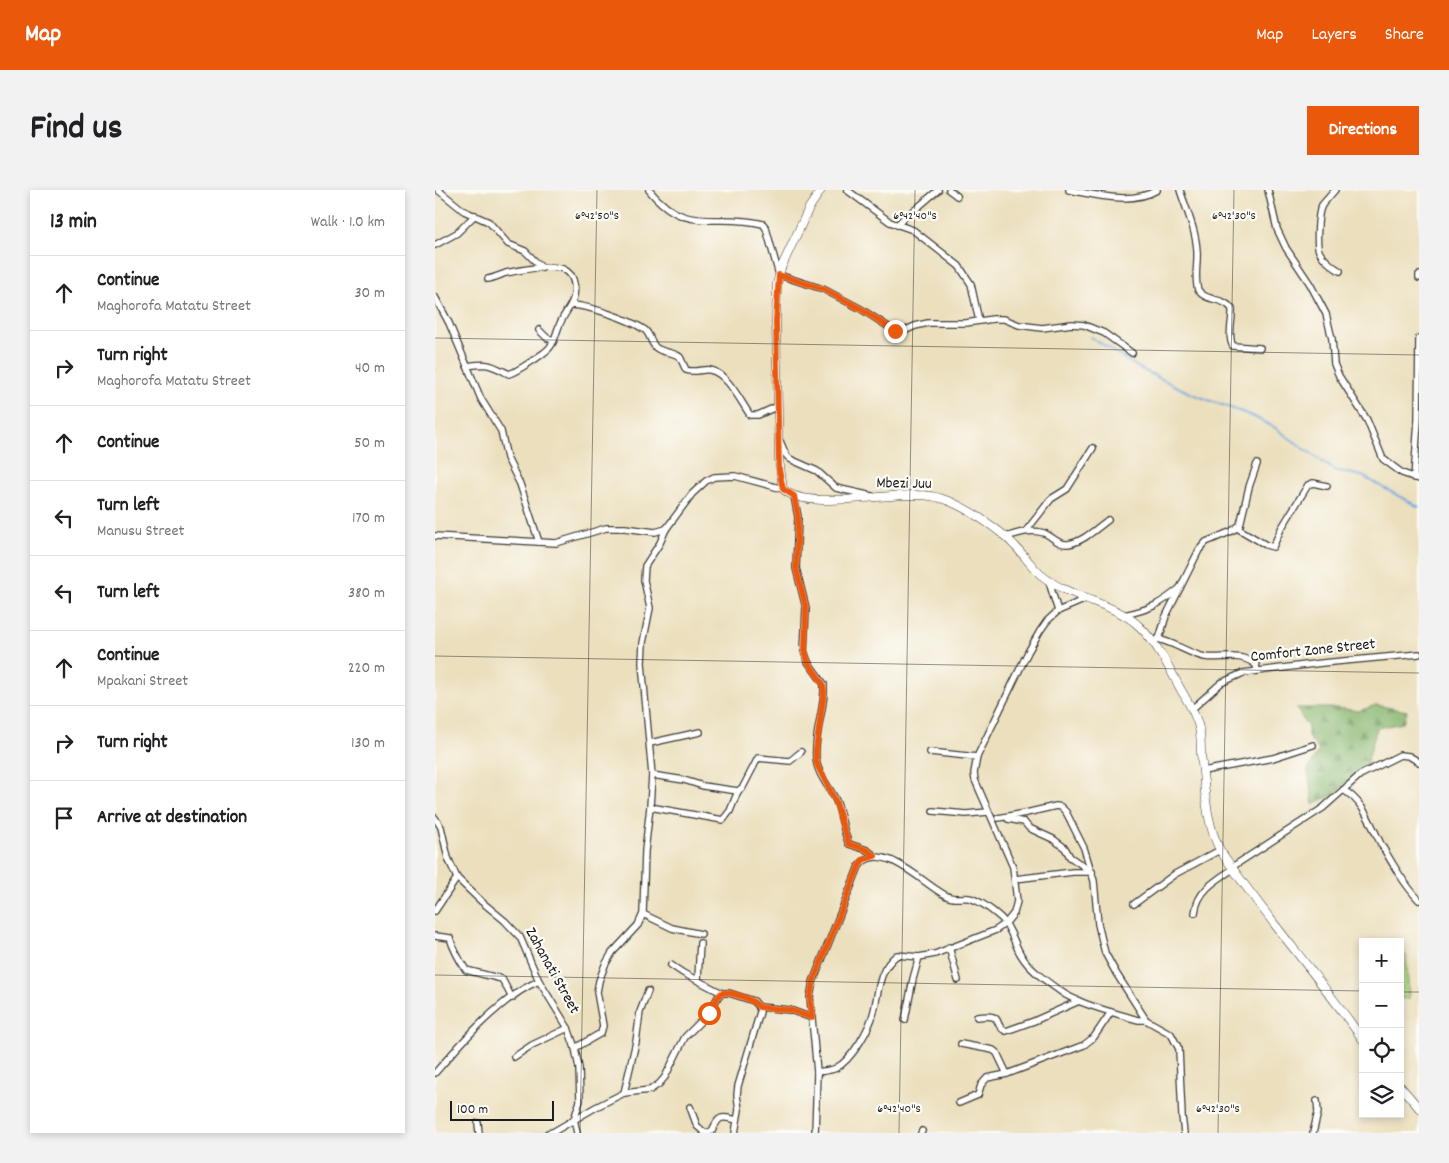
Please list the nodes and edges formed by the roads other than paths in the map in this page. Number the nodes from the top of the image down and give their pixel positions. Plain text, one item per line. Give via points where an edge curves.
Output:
1 (438, 190) edge
2 (649, 190) edge
3 (821, 190) edge
4 (847, 190) edge
5 (937, 190) edge
6 (949, 190) edge
7 (1069, 190) edge
8 (1157, 190) edge
9 (1179, 190) edge
10 (1268, 190) edge
11 (1335, 190) edge
12 (957, 196) dead end
13 (475, 215) junction
14 (897, 225) junction
15 (435, 245) edge
16 (542, 268) junction
17 (1340, 271) dead end
18 (779, 275) junction
19 (488, 279) dead end
20 (435, 298) edge
21 (571, 305) junction
22 (979, 321) junction
23 (539, 330) dead end
24 (1419, 338) edge
25 (554, 340) junction
26 (1260, 348) dead end
27 (1132, 353) dead end
28 (467, 366) junction
29 (778, 406) junction
30 (778, 437) junction
31 (1093, 448) dead end
32 (1257, 464) dead end
33 (1417, 479) edge
34 (1327, 486) dead end
35 (783, 489) junction
36 (794, 496) junction
37 (877, 497) junction
38 (1108, 520) dead end
39 (1237, 528) junction
40 (666, 529) junction
41 (1026, 531) junction
42 (435, 536) edge
43 (1006, 537) junction
44 (539, 542) junction
45 (1049, 582) junction
46 (1182, 587) junction
47 (1086, 600) junction
48 (1058, 611) junction
49 (1124, 615) junction
50 (1150, 638) junction
51 (1159, 639) junction
52 (1419, 654) edge
53 (1257, 670) junction
54 (1192, 709) junction
55 (700, 732) dead end
56 (650, 743) junction
57 (1313, 745) dead end
58 (801, 752) dead end
59 (930, 752) dead end
60 (977, 757) junction
61 (1419, 762) edge
62 (1203, 771) junction
63 (652, 775) junction
64 (1343, 790) junction
65 (738, 791) junction
66 (650, 807) junction
67 (933, 811) dead end
68 (988, 812) junction
69 (435, 818) edge
70 (997, 818) junction
71 (993, 825) junction
72 (1220, 850) junction
73 (875, 856) junction
74 (1232, 868) junction
75 (1092, 872) junction
76 (457, 878) junction
77 (1015, 879) junction
78 (1419, 900) edge
79 (1134, 904) dead end
80 (435, 911) edge
81 (1195, 913) dead end
82 (643, 914) junction
83 (1006, 923) junction
84 (701, 934) dead end
85 (435, 936) edge
86 (700, 943) dead end
87 (949, 947) junction
88 (919, 957) junction
89 (671, 965) dead end
90 (698, 979) junction
91 (958, 980) dead end
92 (539, 981) junction
93 (648, 991) dead end
94 (722, 994) junction
95 (512, 998) junction
96 (1079, 1001) junction
97 (759, 1007) junction
98 (1111, 1012) junction
99 (977, 1017) dead end
100 (812, 1018) junction
101 (905, 1020) dead end
102 (1146, 1020) junction
103 (568, 1028) junction
104 (1359, 1034) edge
105 (961, 1044) dead end
106 (575, 1048) junction
107 (514, 1057) dead end
108 (817, 1072) junction
109 (435, 1073) edge
110 (1007, 1074) junction
111 (1404, 1091) edge
112 (624, 1093) junction
113 (1317, 1101) dead end
114 (959, 1103) dead end
115 (690, 1107) dead end
116 (1419, 1108) edge
117 (575, 1119) junction
118 (737, 1120) junction
119 (478, 1123) dead end
120 (479, 1133) edge
121 (548, 1133) edge
122 (577, 1133) edge
123 (735, 1133) edge
124 (815, 1133) edge
125 (1184, 1133) edge
126 (1313, 1133) edge

1 - 13 street via 464,211
2 - 18 street via 663,206 679,216 763,224
3 - 18 street
4 - 14 street
5 - 14 street
6 - 12 street
7 - 8 street via 1127,197
9 - 26 street via 1197,250 1198,290 1205,296 1229,303 1233,309 1230,337 1233,346
10 - 33 street via 1277,229 1326,314 1339,376 1363,414 1383,459
11 - 17 street via 1320,210 1318,244 1319,251
13 - 15 street via 457,233
13 - 16 street via 489,222 508,244 525,251
14 - 22 street via 913,230 963,271 971,284
16 - 19 street
16 - 21 street via 560,268 573,278 575,288
18 - 22 street via 823,289 895,331 928,323
18 - 29 street via 776,321
20 - 28 street
21 - 25 street
21 - 29 street via 587,307 639,327 659,350 681,357 686,370 715,372 723,377 750,415
22 - 27 street via 999,319 1042,328 1084,325 1104,333
23 - 25 street
24 - 33 street
25 - 28 street via 547,350 509,374 488,364
28 - 44 street via 501,432 507,458 520,484
29 - 30 street
30 - 35 street
30 - 37 street via 790,459 817,471 832,485
31 - 41 street via 1067,489 1051,499
32 - 39 street
34 - 39 street via 1308,485 1273,546 1266,546
35 - 36 street
35 - 40 street via 735,476 714,477 692,494
36 - 37 street, Mbezi Juu via 812,500
36 - 73 street via 798,517 796,568 806,608 805,651 824,692 816,761 836,802 849,844
37 - 43 street, Mbezi Juu via 909,495 944,499
38 - 41 street via 1067,544 1046,534
39 - 46 street via 1206,542 1193,559
40 - 44 street via 655,532 606,528 560,543
40 - 56 street via 644,572 650,608 642,663
41 - 43 street
42 - 44 street
43 - 45 street, Mbezi Juu
45 - 47 street, Mbezi Juu
45 - 48 street
46 - 49 street via 1148,610
46 - 51 street via 1166,616
47 - 48 street
47 - 49 street, Mbezi Juu
48 - 60 street via 1047,621 1027,652
49 - 50 street, Mbezi Juu
50 - 51 street
50 - 54 street, Mbezi Juu
51 - 53 street via 1196,655 1245,659 1256,665
52 - 53 street, Comfort Zone Street
53 - 54 street, Comfort Zone Street via 1221,682
54 - 62 street, Mbezi Juu via 1199,727
55 - 56 street
56 - 63 street
57 - 62 street via 1273,758
58 - 65 street via 791,761 758,758
59 - 60 street
60 - 68 street via 975,780
61 - 64 street via 1409,756 1398,756 1360,775
62 - 72 street, Mbezi Juu via 1212,831
63 - 65 street
63 - 66 street
64 - 74 street via 1307,820
64 - 78 street via 1361,806 1391,860
65 - 66 street via 723,820
66 - 82 street
67 - 68 street
68 - 71 street
69 - 76 street, Zahanati Street via 441,827 448,858
70 - 71 street
70 - 75 street via 1024,822 1065,848 1071,857
70 - 75 street via 1061,807 1079,837
71 - 77 street via 1009,857
72 - 74 street, Mbezi Juu
72 - 79 street via 1175,874
73 - 83 street via 894,862 949,898 973,900
73 - 100 street via 863,860 859,866 820,962 810,997
74 - 81 street via 1206,888
74 - 104 street, Mbezi Juu
75 - 77 street
75 - 102 street via 1105,953
76 - 80 street
76 - 92 street, Zahanati Street via 520,937
77 - 83 street via 1016,908
82 - 84 street via 671,928
82 - 106 street via 638,925 612,953 599,981 601,1032
83 - 87 street via 996,930
83 - 96 street via 1022,958 1061,992
85 - 95 street via 450,938 466,970 502,979
86 - 90 street
87 - 88 street
87 - 91 street
88 - 101 street
88 - 108 street via 897,955 888,964 880,980 871,1021 856,1047 837,1067
89 - 90 street
90 - 94 street
92 - 95 street
92 - 103 street, Zahanati Street
93 - 112 street via 640,1012
94 - 97 street via 754,1001
94 - 112 street via 709,1013 685,1037 662,1081 650,1090
95 - 109 street via 477,1028
96 - 98 street
96 - 99 street via 1006,1031 991,1015
97 - 100 street via 790,1010
97 - 118 street via 759,1018 737,1095
98 - 102 street
98 - 110 street via 1094,1037 1084,1045
100 - 108 street
102 - 125 street via 1171,1034 1179,1049
103 - 106 street, Zahanati Street
103 - 107 street
105 - 110 street via 993,1050
106 - 117 street, Zahanati Street via 580,1101
108 - 124 street
110 - 114 street via 987,1078 979,1095
111 - 116 street
112 - 117 street
113 - 126 street
115 - 118 street via 697,1126 705,1133 713,1131 718,1120
117 - 121 street
117 - 122 street, Zahanati Street
118 - 123 street
119 - 120 street

